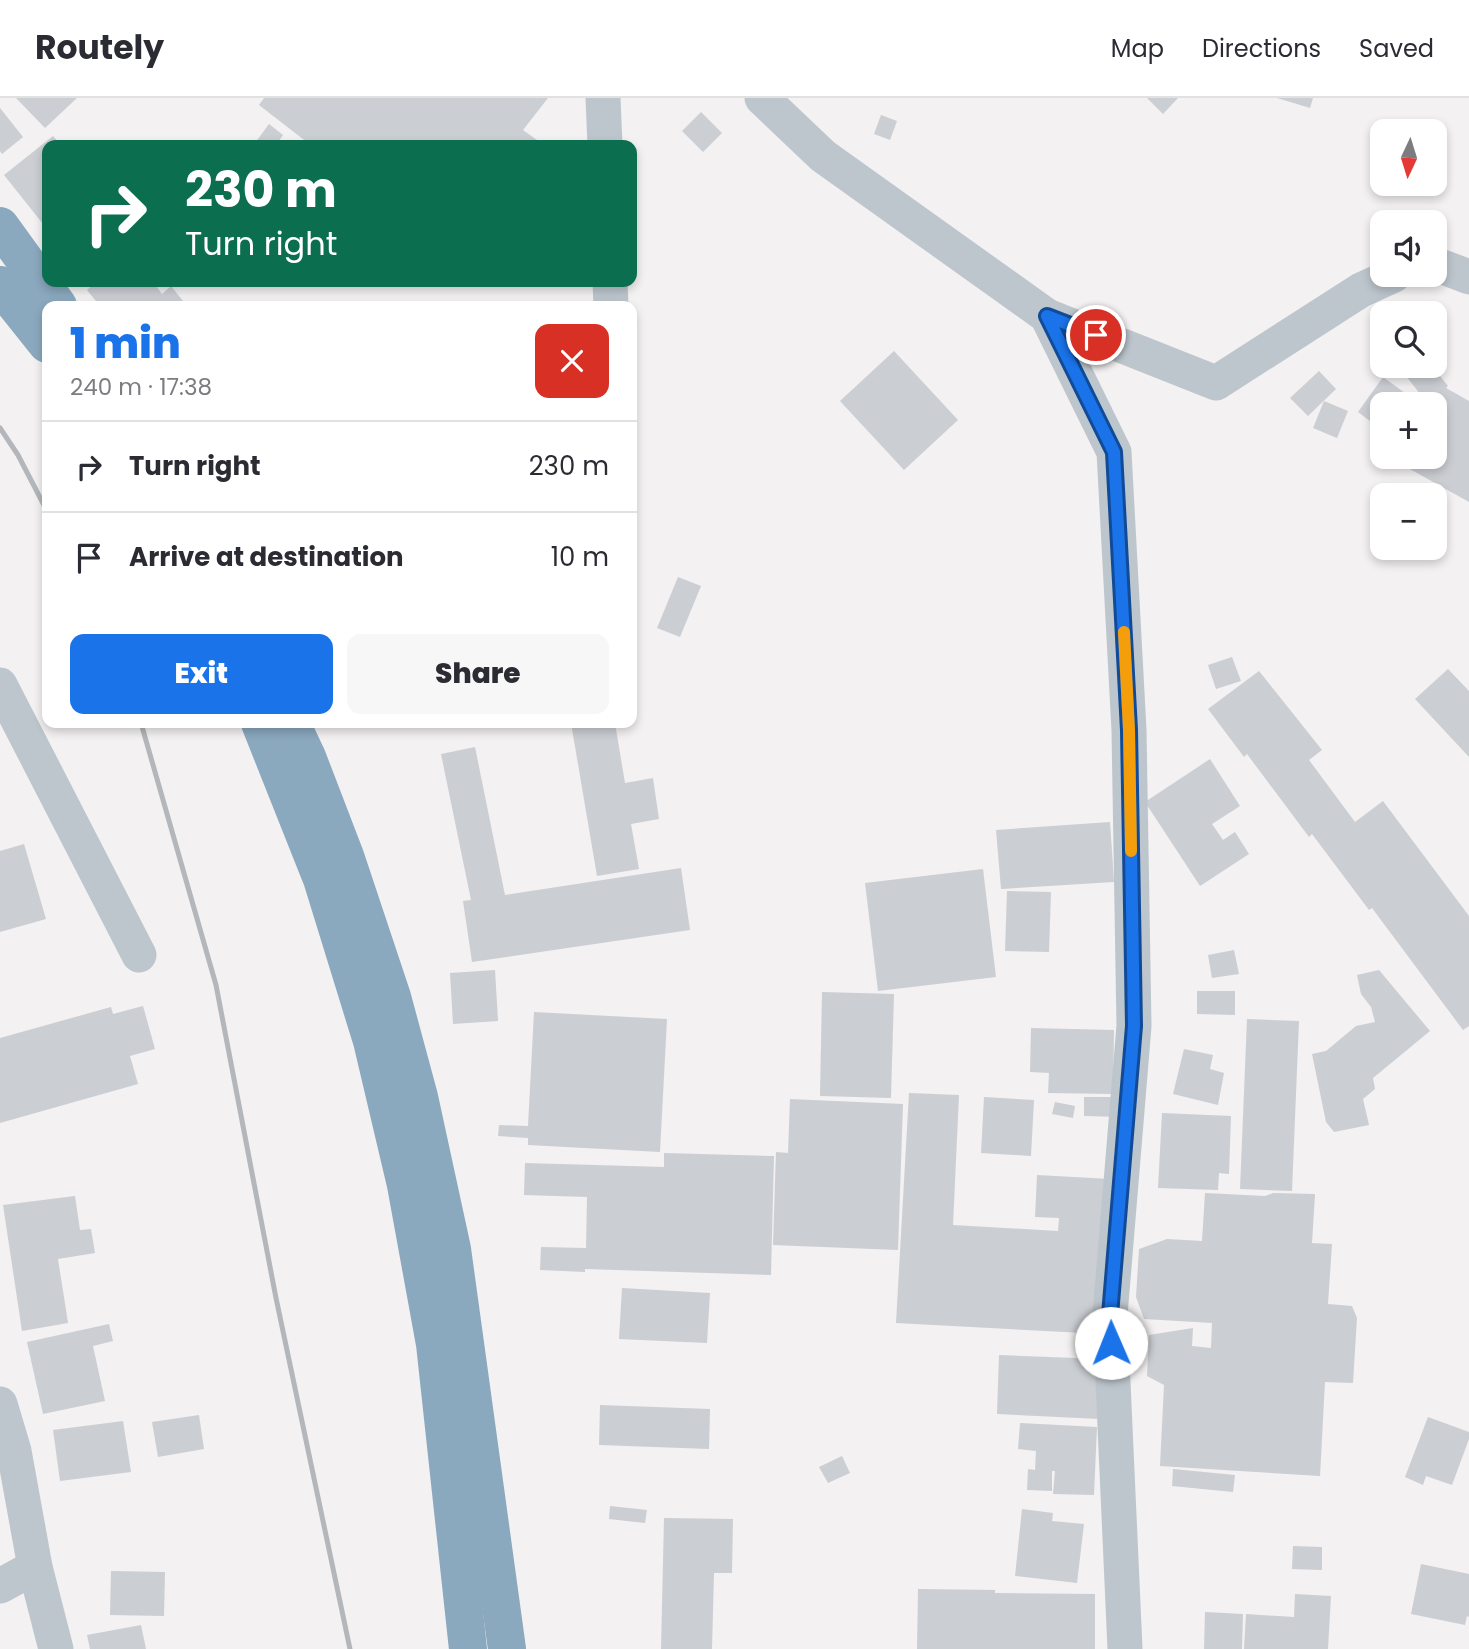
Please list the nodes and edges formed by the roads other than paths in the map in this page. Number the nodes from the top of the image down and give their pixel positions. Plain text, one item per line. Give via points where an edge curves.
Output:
1 (603, 98) edge
2 (762, 98) edge
3 (605, 140) edge
4 (0, 226) edge
5 (1447, 269) edge
6 (1469, 278) edge
7 (42, 284) edge
8 (0, 285) edge
9 (1370, 286) edge
10 (1047, 316) junction
11 (42, 338) edge
12 (0, 687) edge
13 (262, 728) edge
14 (293, 728) edge
15 (139, 955) dead end
16 (0, 1404) edge
17 (36, 1567) junction
18 (0, 1586) edge
19 (507, 1647) edge
20 (55, 1649) edge
21 (468, 1649) edge
22 (1125, 1649) edge

1 - 3 street
2 - 10 street via 823,156
4 - 7 highway
5 - 6 street
8 - 11 highway
9 - 10 street via 1216,383
10 - 22 street via 1114,452 1129,730 1134,1026 1110,1315
12 - 15 street
13 - 21 highway via 321,879 372,1041 406,1185 435,1344
14 - 19 highway via 345,856 392,997 419,1097 452,1249
16 - 17 street
17 - 18 street
17 - 20 street

